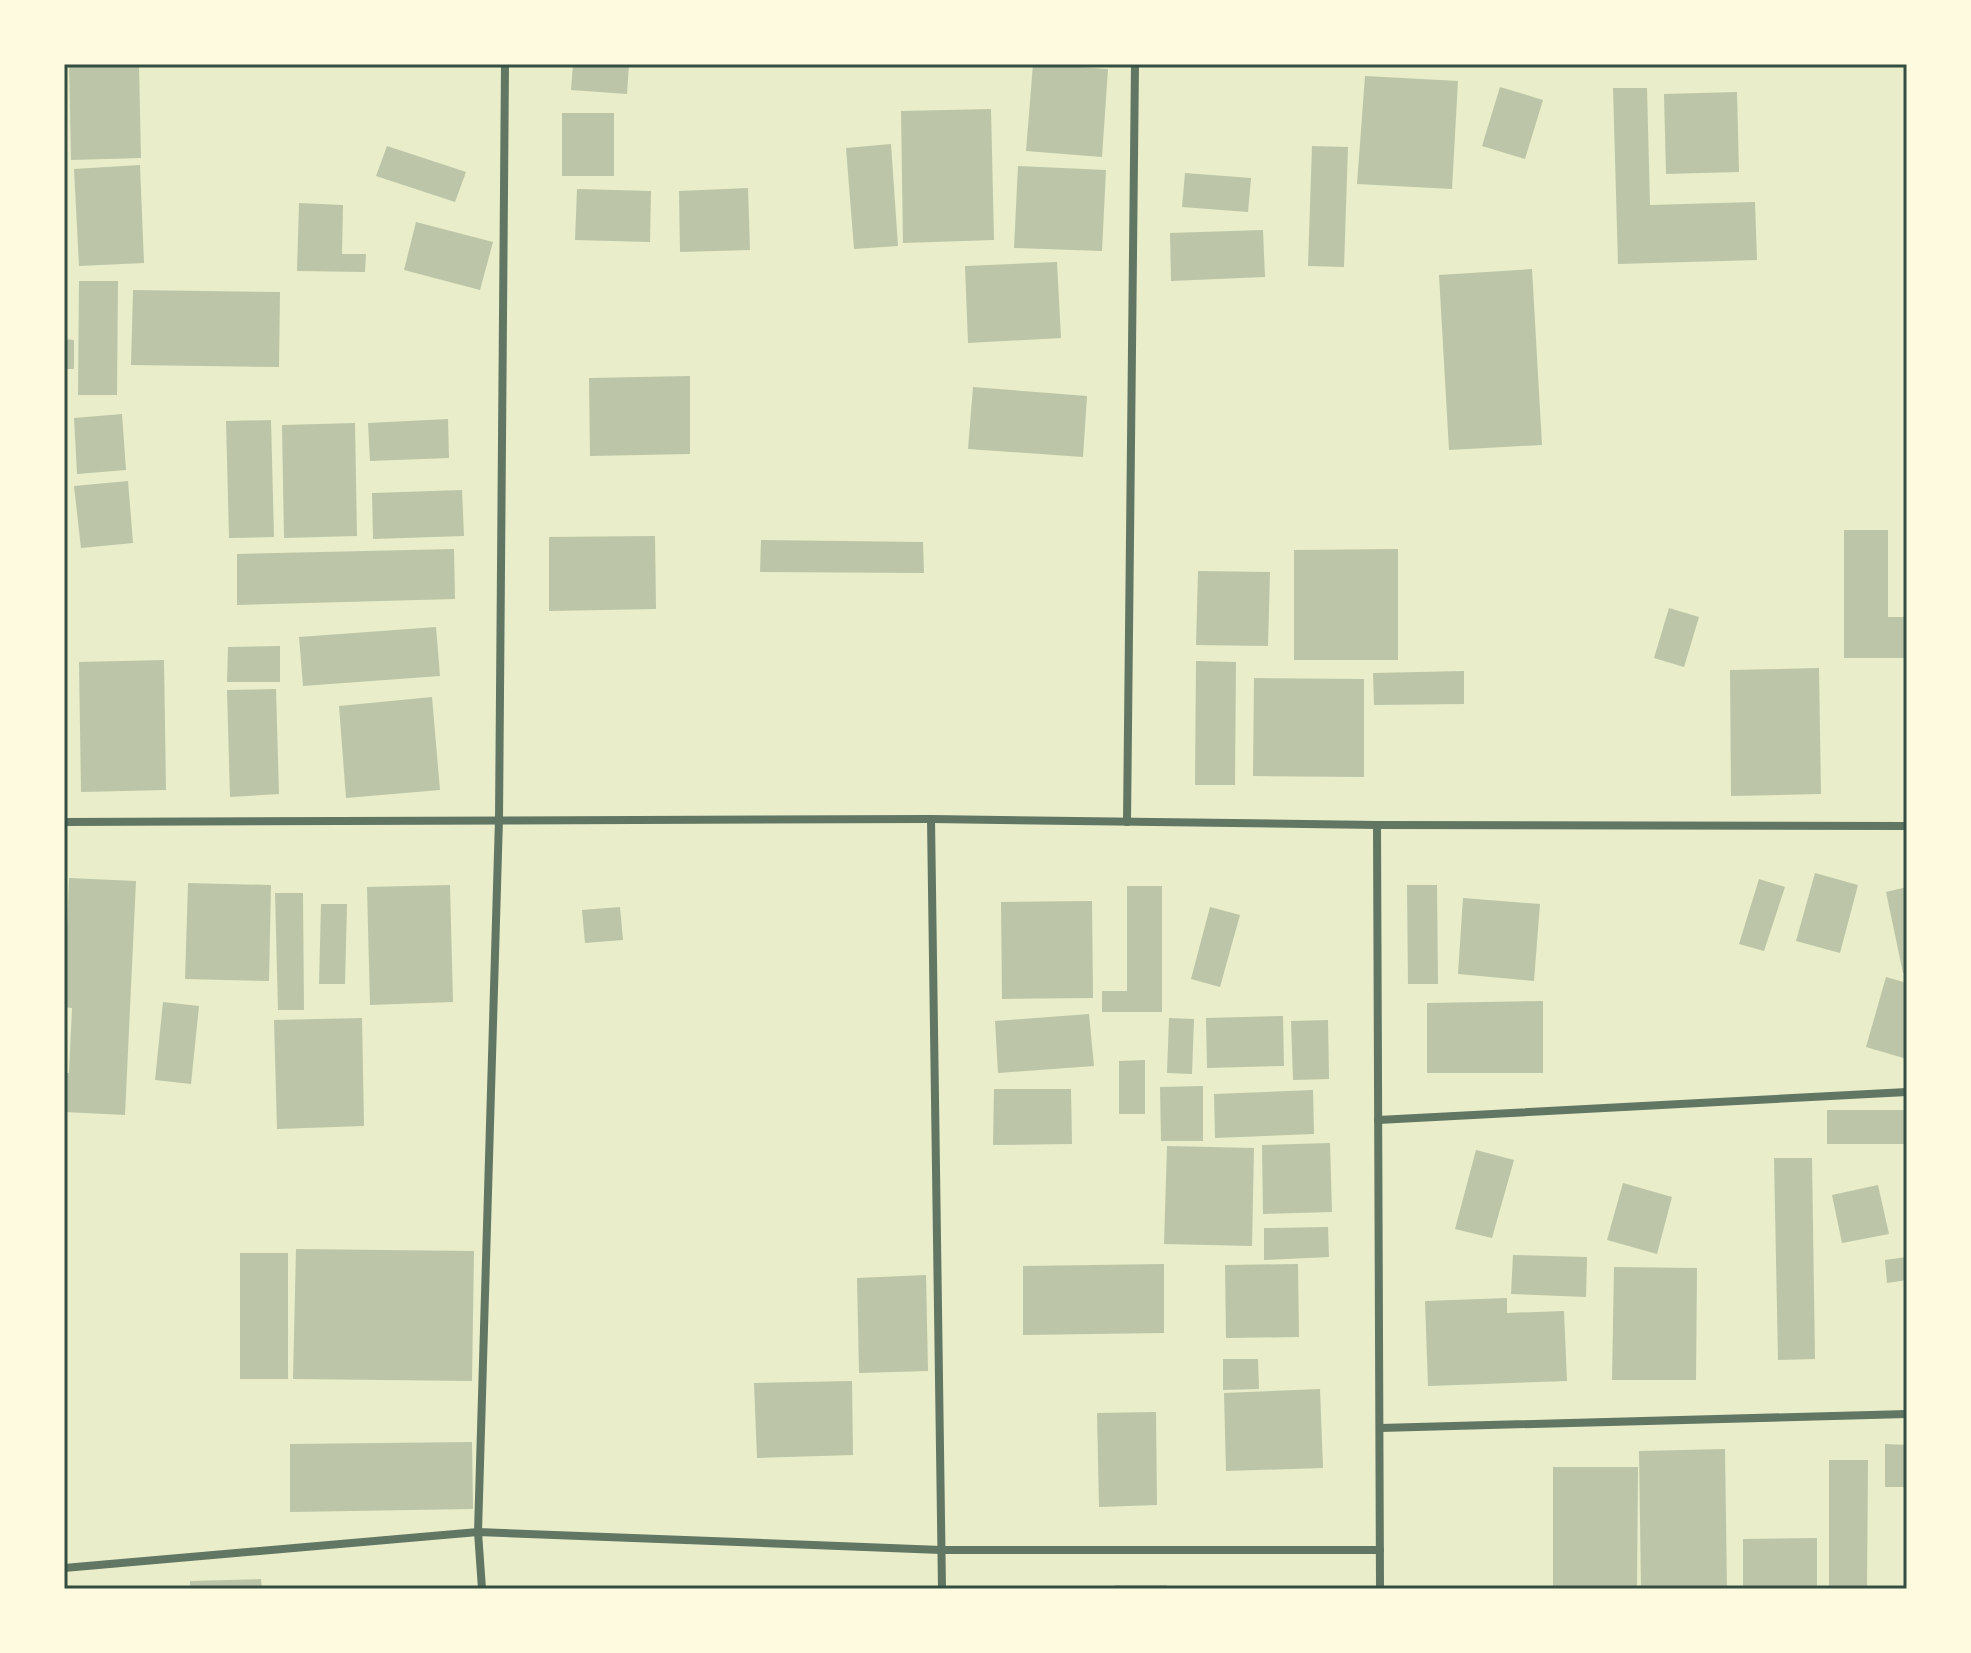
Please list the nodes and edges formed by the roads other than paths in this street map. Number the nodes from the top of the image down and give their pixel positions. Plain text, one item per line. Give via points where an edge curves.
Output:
1 (505, 64) edge
2 (1135, 64) edge
3 (499, 819) junction
4 (931, 819) junction
5 (64, 822) edge
6 (1127, 822) junction
7 (1377, 825) junction
8 (1907, 826) edge
9 (1907, 1092) edge
10 (1378, 1120) junction
11 (1907, 1414) edge
12 (1380, 1428) junction
13 (478, 1532) junction
14 (941, 1550) junction
15 (1380, 1550) junction
16 (64, 1568) edge
17 (482, 1589) edge
18 (942, 1589) edge
19 (1380, 1589) edge

1 - 3 street
2 - 6 street
3 - 4 street
3 - 5 street
3 - 13 street
4 - 6 street
4 - 14 street
6 - 7 street
7 - 8 street
7 - 10 street
9 - 10 street
10 - 12 street
11 - 12 street
12 - 15 street
13 - 14 street
13 - 16 street
13 - 17 street
14 - 15 street
14 - 18 street
15 - 19 street

